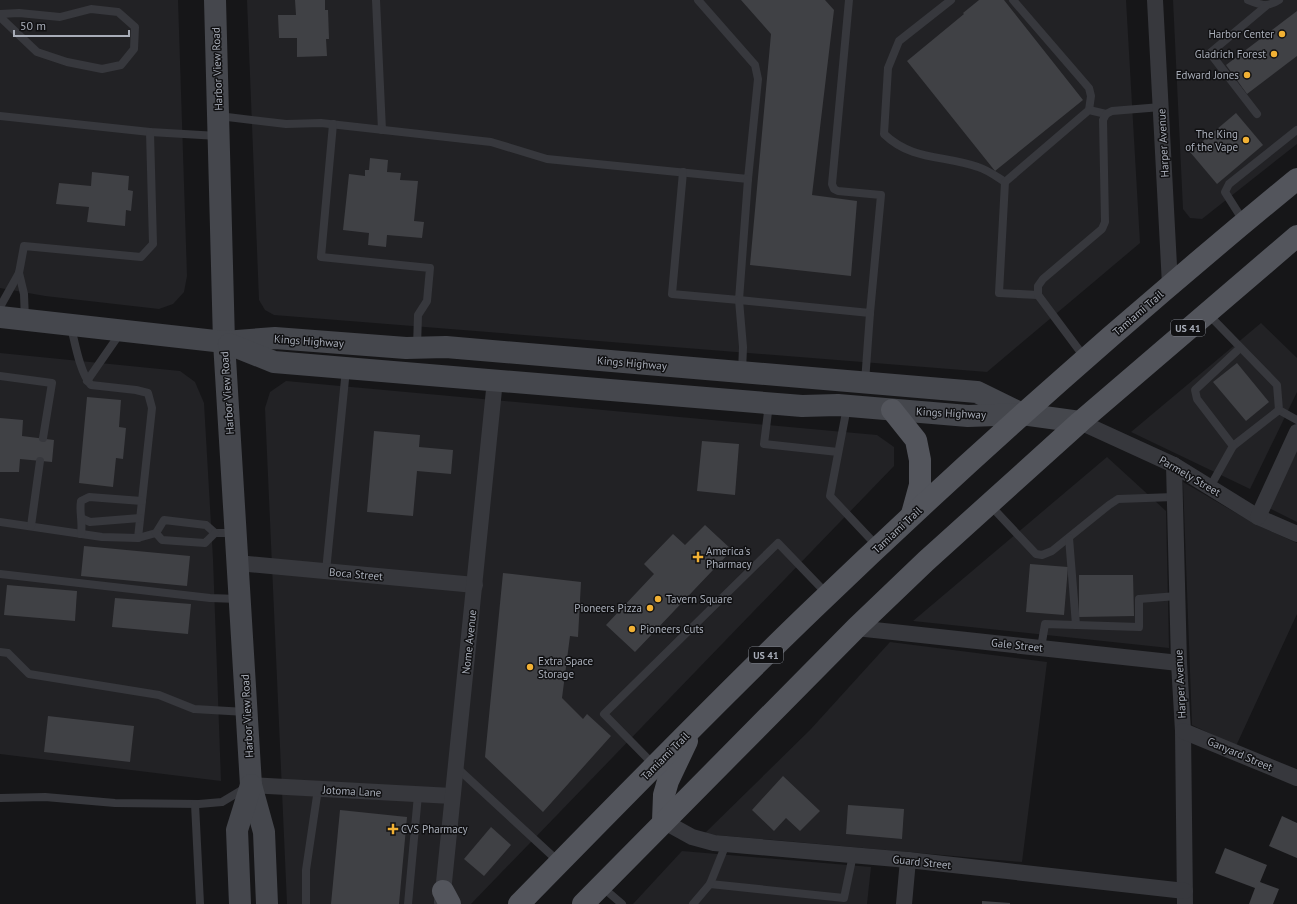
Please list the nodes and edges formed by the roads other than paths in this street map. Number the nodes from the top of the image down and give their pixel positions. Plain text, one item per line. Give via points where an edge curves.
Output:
1 (215, 0) edge
2 (376, 0) edge
3 (698, 0) edge
4 (849, 0) edge
5 (951, 0) edge
6 (1013, 0) edge
7 (1155, 0) edge
8 (1248, 0) edge
9 (1279, 0) edge
10 (1266, 6) junction
11 (0, 14) edge
12 (0, 17) edge
13 (1161, 107) junction
14 (1089, 110) junction
15 (1106, 114) junction
16 (1257, 114) dead end
17 (0, 116) edge
18 (333, 124) junction
19 (218, 126) junction
20 (382, 130) junction
21 (1297, 130) edge
22 (150, 132) junction
23 (683, 172) junction
24 (748, 179) junction
25 (1297, 179) edge
26 (1005, 182) junction
27 (1244, 223) junction
28 (1297, 236) edge
29 (19, 273) junction
30 (1170, 285) junction
31 (1038, 295) junction
32 (739, 300) junction
33 (0, 307) edge
34 (1207, 312) junction
35 (870, 313) junction
36 (0, 318) edge
37 (26, 320) junction
38 (71, 325) junction
39 (122, 331) junction
40 (224, 342) junction
41 (417, 348) junction
42 (1240, 348) junction
43 (1086, 358) junction
44 (347, 368) junction
45 (742, 372) junction
46 (0, 376) edge
47 (495, 380) junction
48 (88, 381) junction
49 (865, 383) junction
50 (739, 401) junction
51 (769, 403) junction
52 (847, 406) junction
53 (892, 410) junction
54 (1278, 410) junction
55 (1022, 414) junction
56 (1297, 420) edge
57 (1080, 422) junction
58 (1297, 432) edge
59 (43, 438) dead end
60 (1233, 446) junction
61 (838, 452) junction
62 (40, 461) dead end
63 (1174, 465) junction
64 (1210, 487) junction
65 (1174, 497) junction
66 (142, 501) junction
67 (988, 504) junction
68 (911, 516) junction
69 (1258, 517) junction
70 (140, 518) junction
71 (83, 520) junction
72 (0, 522) edge
73 (30, 526) junction
74 (156, 533) junction
75 (225, 533) junction
76 (81, 534) junction
77 (1297, 534) edge
78 (138, 538) junction
79 (1069, 538) junction
80 (878, 547) junction
81 (237, 564) junction
82 (326, 572) junction
83 (0, 574) edge
84 (475, 585) junction
85 (828, 594) junction
86 (1177, 596) junction
87 (240, 599) junction
88 (1076, 625) junction
89 (856, 628) junction
90 (1041, 648) junction
91 (0, 652) edge
92 (1179, 663) junction
93 (246, 712) junction
94 (692, 729) junction
95 (1183, 731) junction
96 (655, 765) junction
97 (456, 766) junction
98 (1297, 778) edge
99 (251, 785) junction
100 (318, 789) junction
101 (418, 795) junction
102 (452, 796) junction
103 (0, 798) edge
104 (195, 804) junction
105 (663, 821) junction
106 (726, 844) junction
107 (853, 855) junction
108 (908, 860) junction
109 (559, 863) junction
110 (710, 884) junction
111 (601, 886) junction
112 (1185, 898) edge
113 (445, 900) edge
114 (200, 904) edge
115 (240, 904) edge
116 (267, 904) edge
117 (306, 904) edge
118 (408, 904) edge
119 (518, 904) edge
120 (583, 904) edge
121 (622, 904) edge
122 (693, 904) edge
123 (904, 904) edge

1 - 19 main road, Harbor View Road
2 - 20 lane
3 - 24 lane via 755,65 758,79
4 - 35 lane via 832,184 838,191 881,195
5 - 26 lane via 899,41 888,68 884,134 912,153 979,167
6 - 14 lane via 1089,88
7 - 13 street, Harper Avenue
8 - 10 lane
9 - 10 lane
10 - 16 lane via 1210,53
11 - 12 lane via 60,17 91,9 118,12 135,27 134,49 121,65 102,69 67,62 36,52
13 - 15 lane via 1112,111
13 - 30 street, Harper Avenue
14 - 15 lane
14 - 26 lane
15 - 31 lane via 1103,120 1105,222 1102,229 1043,279 1038,286
17 - 22 lane
18 - 19 lane
18 - 20 lane
18 - 41 lane via 321,257 430,268 427,301 418,315
19 - 22 lane
19 - 40 main road, Harbor View Road
20 - 23 lane via 491,142 547,158
21 - 27 lane via 1226,188 1225,192
22 - 29 lane via 153,244 141,257 24,246
23 - 24 lane
23 - 32 lane via 672,294
24 - 32 lane
25 - 27 main road, Tamiami Trail / US 41
26 - 31 lane via 999,293
27 - 30 main road, Tamiami Trail / US 41
28 - 34 main road, US 41
29 - 33 lane
29 - 37 lane
30 - 43 main road, Tamiami Trail / US 41
31 - 43 lane
32 - 35 lane
32 - 45 lane via 743,347
34 - 42 lane
34 - 57 main road, US 41
35 - 49 lane
36 - 37 main road, Kings Highway
37 - 38 main road, Kings Highway
38 - 39 main road, Kings Highway
38 - 48 lane via 78,356
39 - 40 main road, Kings Highway
39 - 48 lane
40 - 41 main road, Kings Highway via 275,338
40 - 44 main road, Kings Highway via 274,362
40 - 75 main road, Harbor View Road
41 - 45 main road, Kings Highway via 446,347
42 - 54 lane via 1277,385
42 - 60 lane via 1195,390 1197,399
43 - 55 main road, Tamiami Trail / US 41
44 - 47 main road, Kings Highway
44 - 82 lane
45 - 49 main road, Kings Highway
45 - 50 main road
46 - 59 lane via 52,383
47 - 50 main road, Kings Highway
47 - 84 street, Nome Avenue
48 - 66 lane via 91,385 136,390 148,394 151,399
49 - 55 main road, Kings Highway via 977,392
50 - 51 main road, Kings Highway
51 - 52 main road, Kings Highway
51 - 61 lane via 764,444
52 - 53 main road, Kings Highway
52 - 61 lane
53 - 55 main road, Kings Highway via 968,416
53 - 68 main road via 916,440 920,460 920,485
54 - 56 lane
54 - 60 lane
55 - 57 main road
55 - 68 main road, Tamiami Trail / US 41
57 - 63 street, Parmely Street
57 - 67 main road, US 41
58 - 69 street
60 - 64 lane
61 - 80 lane via 830,496
62 - 73 lane
63 - 64 street, Parmely Street
63 - 65 street, Harper Avenue
64 - 69 street, Parmely Street
65 - 79 lane via 1118,499
65 - 86 street, Harper Avenue
66 - 70 lane
66 - 71 lane via 89,497 81,501
67 - 79 lane via 1036,554 1042,555 1052,551
67 - 89 main road, US 41
68 - 80 main road, Tamiami Trail / US 41
69 - 77 street, Parmely Street
70 - 71 lane via 90,522
70 - 78 lane
71 - 76 lane
72 - 73 lane
73 - 76 lane
74 - 75 lane via 162,540 205,543
74 - 75 lane via 164,520 206,525
74 - 78 lane
75 - 81 main road, Harbor View Road
76 - 78 lane
79 - 88 lane
80 - 85 main road, Tamiami Trail / US 41
81 - 82 street, Boca Street
81 - 87 main road, Harbor View Road
82 - 84 street, Boca Street
83 - 87 lane via 210,598
84 - 97 street, Nome Avenue
85 - 94 main road, Tamiami Trail / US 41
85 - 96 lane via 778,543 615,703 604,714
86 - 88 lane via 1139,599 1139,628
86 - 92 street, Harper Avenue
87 - 93 main road, Harbor View Road
88 - 90 lane via 1044,624
89 - 90 street, Gale Street
89 - 105 main road, US 41
90 - 92 street, Gale Street
91 - 93 lane via 8,653 29,674 159,695 194,709
92 - 95 street, Harper Avenue
93 - 99 main road, Harbor View Road
94 - 96 main road, Tamiami Trail / US 41
94 - 105 main road via 668,780 664,795
95 - 98 street, Ganyard Street
95 - 112 street, Harper Avenue
96 - 109 main road, Tamiami Trail / US 41
97 - 102 street, Nome Avenue
97 - 109 lane
99 - 100 street, Jotoma Lane
99 - 104 lane via 222,802
99 - 115 main road, Harbor View Road via 237,830
99 - 116 main road, Harbor View Road via 264,832
100 - 101 street, Jotoma Lane
100 - 117 lane via 306,870
101 - 102 street, Jotoma Lane
101 - 118 lane
102 - 113 street, Nome Avenue
103 - 104 lane via 45,797 115,803
104 - 114 lane
105 - 106 street, Guard Street via 692,837
105 - 111 main road, US 41
106 - 107 street, Guard Street
106 - 110 lane
107 - 108 street, Guard Street
107 - 110 lane via 844,898
108 - 112 street, Guard Street
108 - 123 street
109 - 119 main road, Tamiami Trail / US 41
110 - 122 lane
111 - 120 main road, US 41
111 - 121 lane

